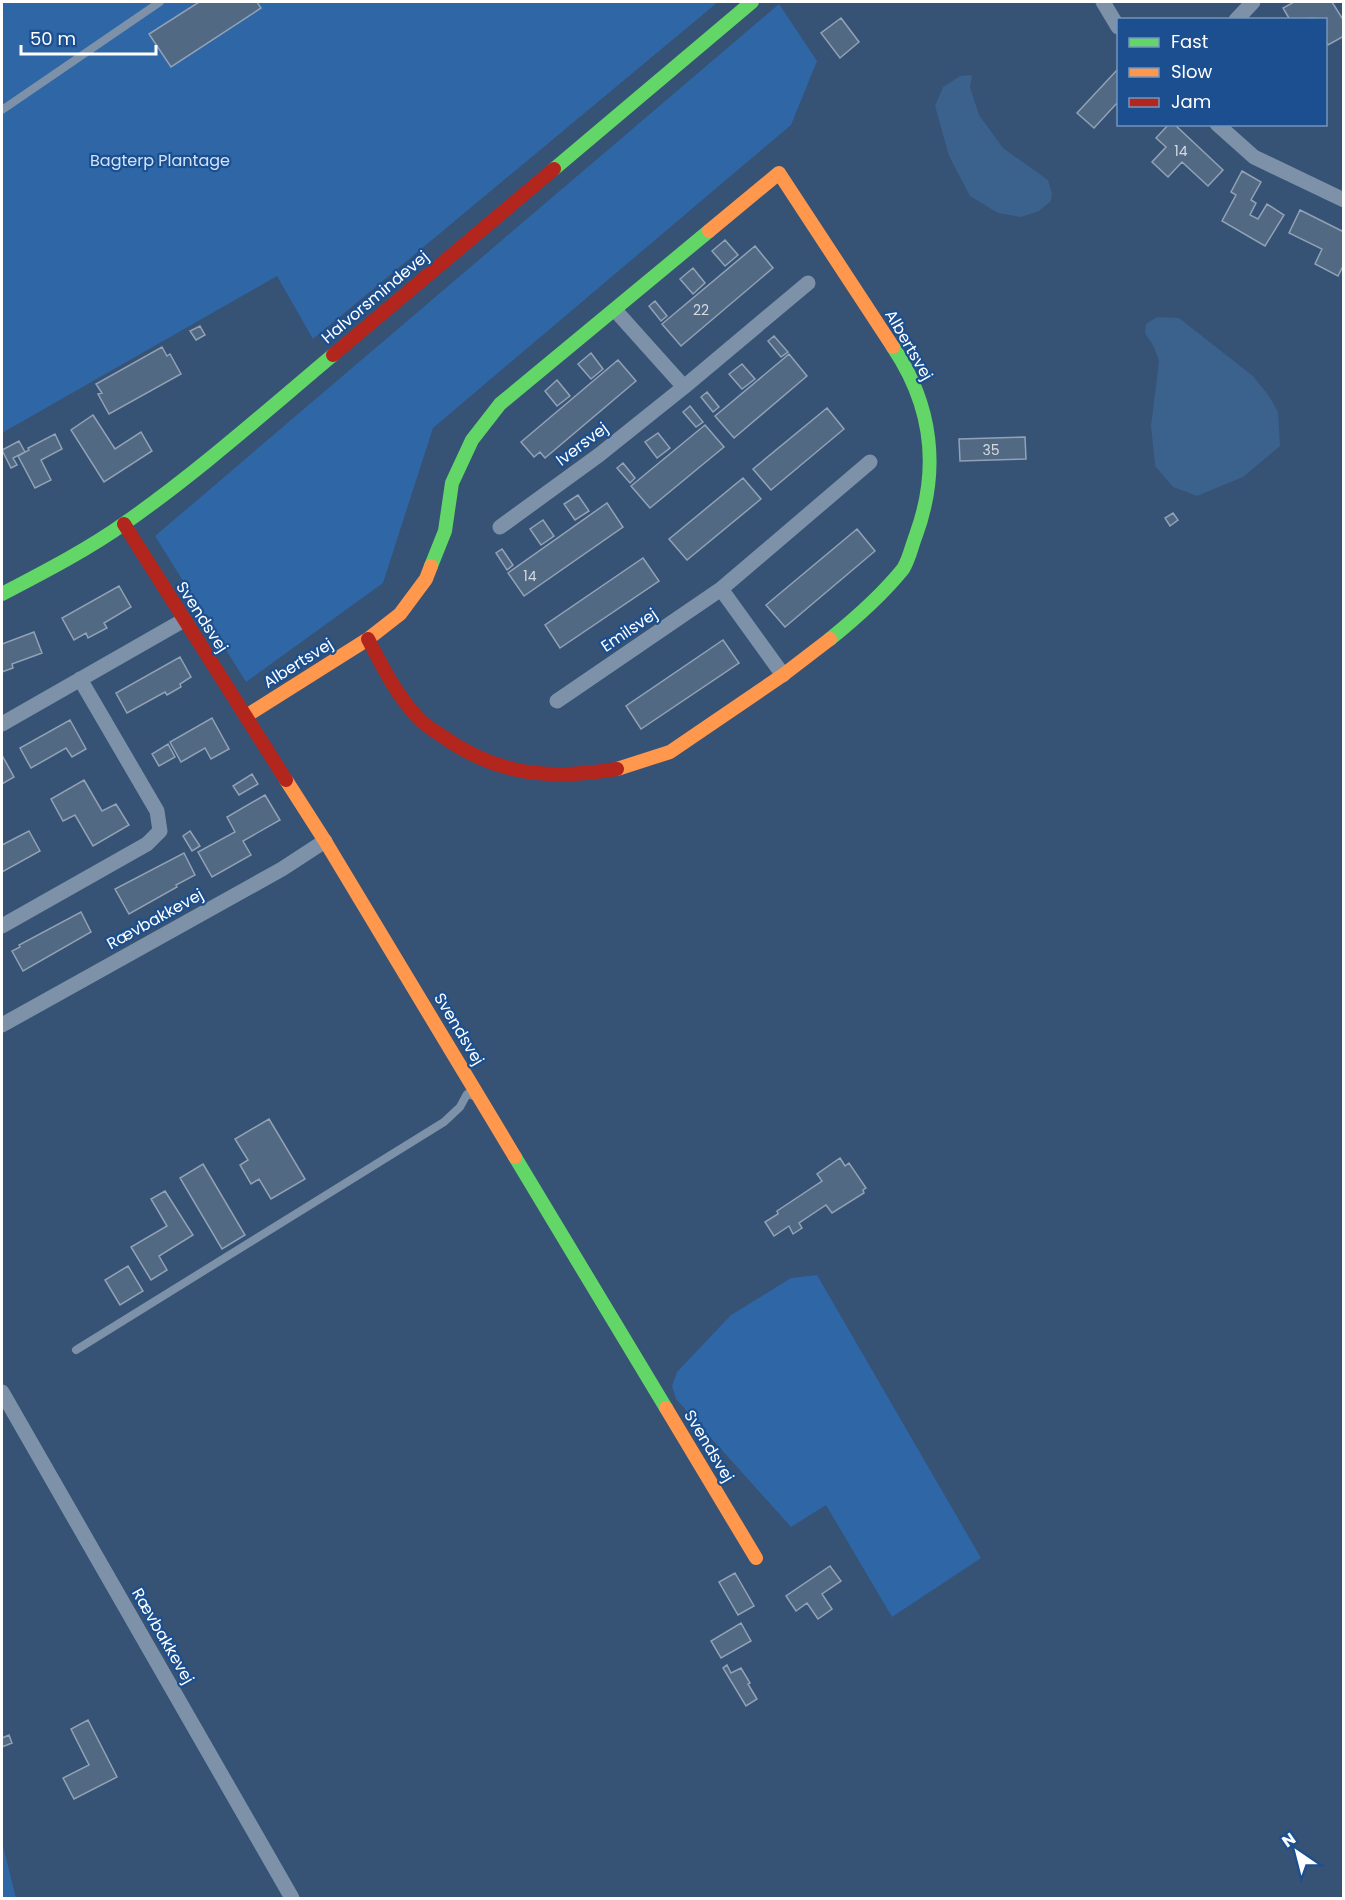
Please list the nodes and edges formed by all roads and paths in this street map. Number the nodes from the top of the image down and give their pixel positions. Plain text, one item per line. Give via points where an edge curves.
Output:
1 (160, 2) edge
2 (752, 2) edge
3 (1103, 2) edge
4 (1253, 2) edge
5 (1238, 18) edge
6 (1117, 24) edge
7 (2, 110) edge
8 (1219, 126) edge
9 (1344, 200) edge
10 (808, 284) dead end
11 (615, 310) junction
12 (684, 387) junction
13 (870, 462) dead end
14 (124, 524) junction
15 (500, 527) dead end
16 (721, 589) junction
17 (2, 594) edge
18 (184, 620) junction
19 (368, 639) junction
20 (783, 675) junction
21 (80, 679) junction
22 (557, 701) dead end
23 (246, 716) junction
24 (2, 723) edge
25 (325, 841) junction
26 (2, 926) edge
27 (2, 1025) edge
28 (481, 1098) junction
29 (76, 1350) dead end
30 (2, 1392) edge
31 (756, 1558) dead end
32 (292, 1899) edge

1 - 7 lane
2 - 14 street, Halvorsmindevej via 188,477
3 - 6 street
4 - 5 street
8 - 9 street via 1254,157
10 - 12 street, Iversvej
11 - 12 street
11 - 19 street, Albertsvej via 500,404 472,440 452,483 445,531 426,579 400,614
11 - 20 street, Albertsvej via 779,173 902,360 917,390 931,462 924,513 904,567 858,617
12 - 15 street, Iversvej
13 - 16 street, Emilsvej
14 - 17 street, Halvorsmindevej
14 - 18 street, Svendsvej
16 - 20 street
16 - 22 street, Emilsvej
18 - 21 street
18 - 23 street, Svendsvej
19 - 20 street, Albertsvej via 392,685 421,721 463,751 510,770 544,774 588,774 625,768 670,752
19 - 23 street, Albertsvej
21 - 24 street
21 - 26 street via 157,811 160,831 147,844
23 - 25 street, Svendsvej
25 - 27 street, Rævbakkevej
25 - 28 street, Svendsvej
28 - 29 lane via 467,1094 444,1122
28 - 31 street, Svendsvej
30 - 32 street, Rævbakkevej

